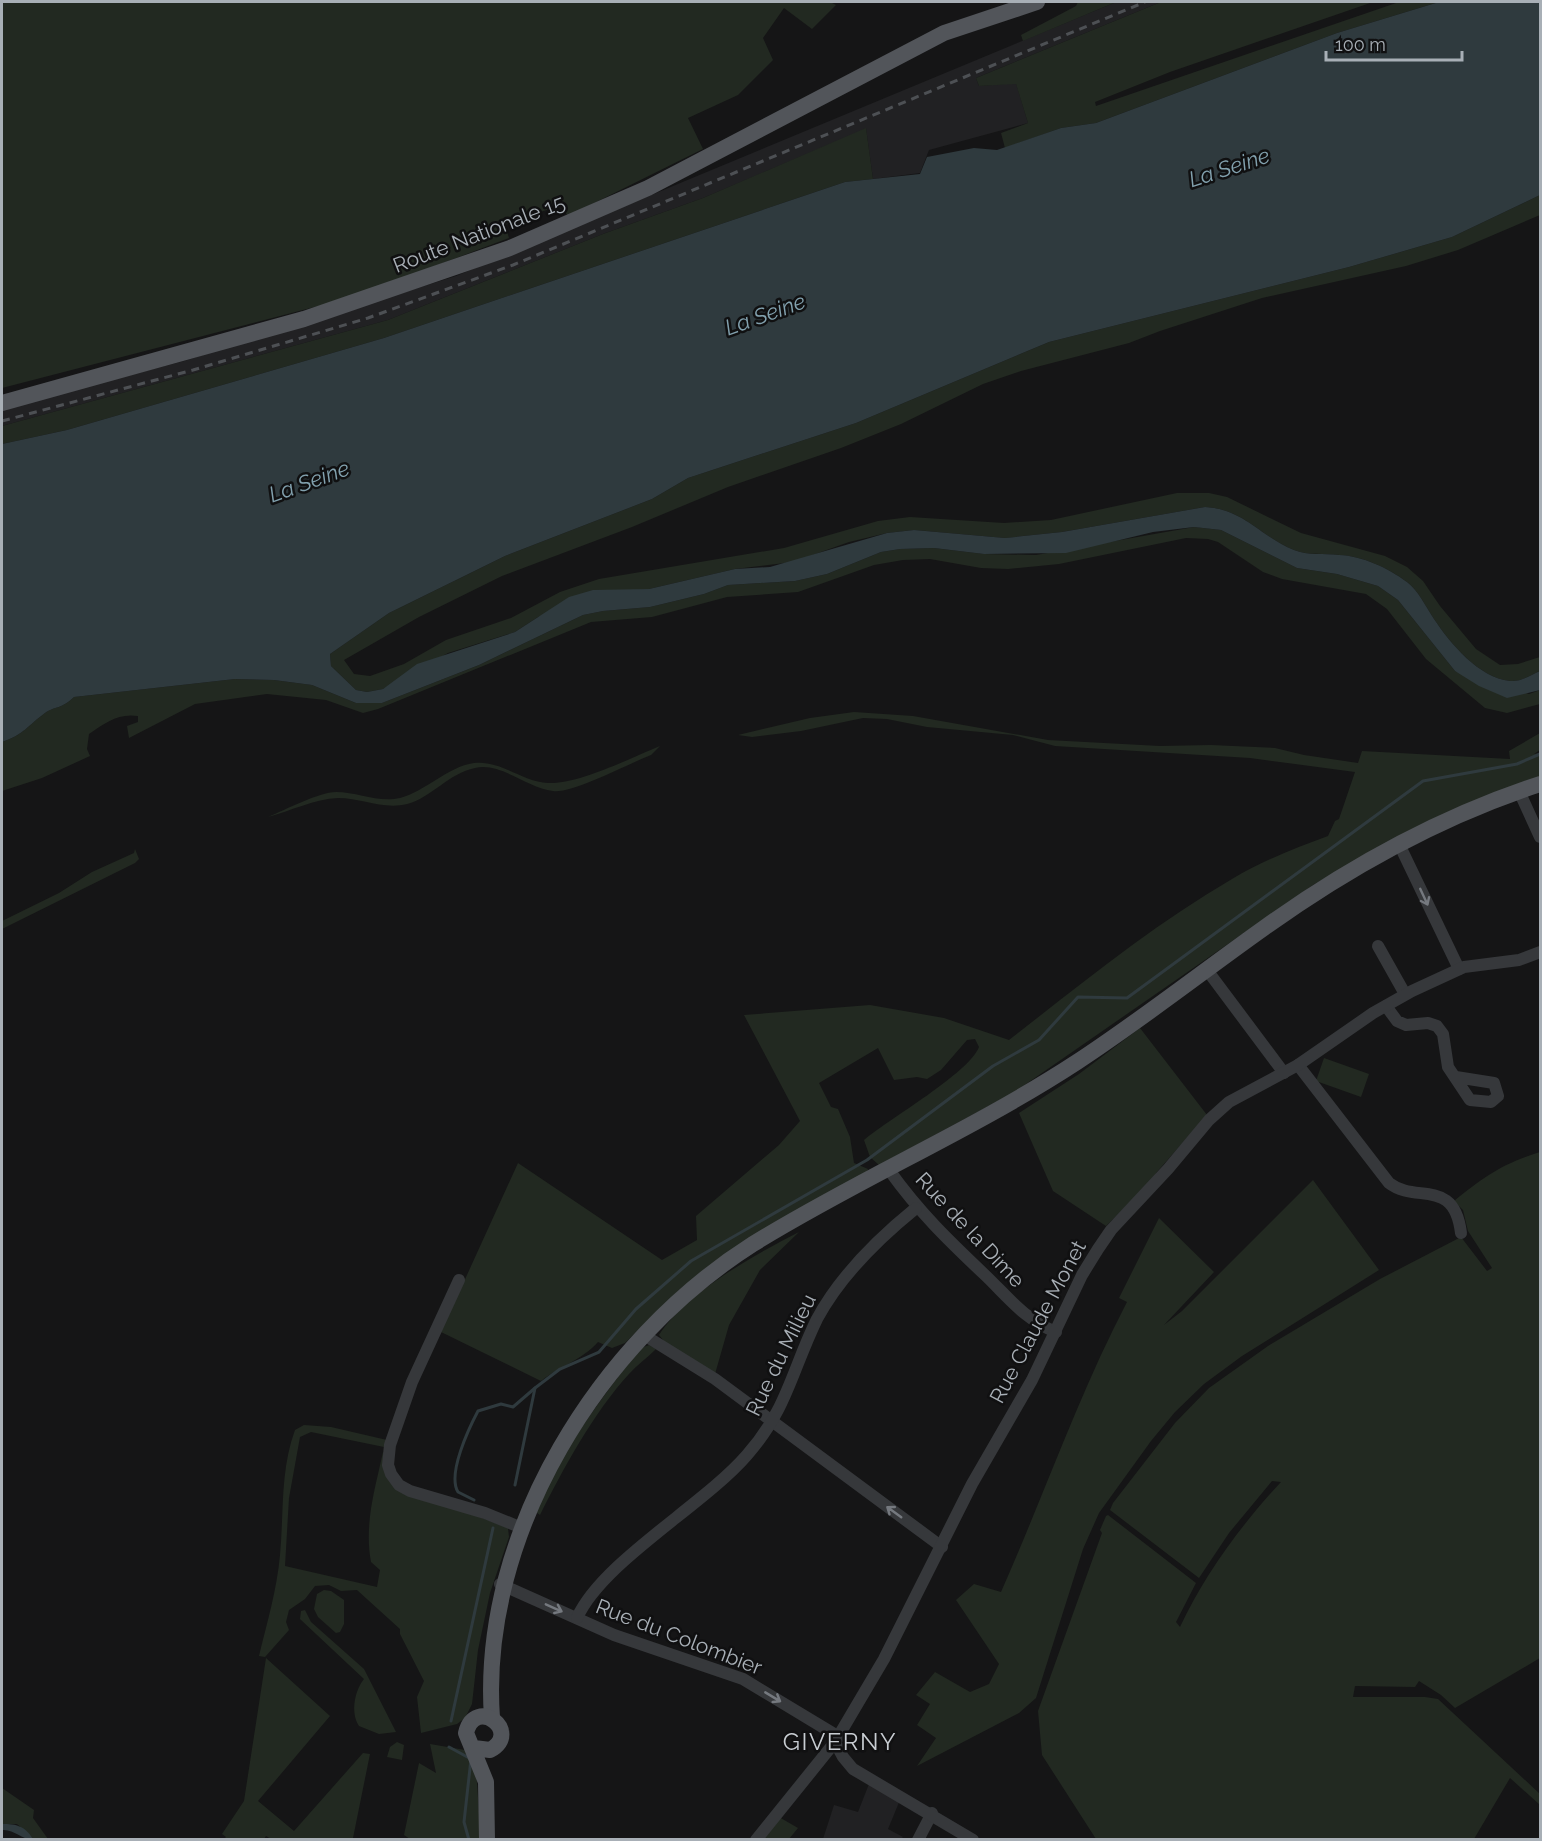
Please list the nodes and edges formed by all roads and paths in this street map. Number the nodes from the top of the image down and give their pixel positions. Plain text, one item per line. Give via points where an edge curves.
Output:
1 (1037, 2) edge
2 (2, 404) edge
3 (1540, 784) edge
4 (1519, 791) junction
5 (1540, 837) edge
6 (1399, 844) junction
7 (1378, 946) dead end
8 (1540, 952) edge
9 (1459, 969) junction
10 (1207, 970) junction
11 (1405, 994) junction
12 (1386, 1006) junction
13 (1298, 1065) junction
14 (1284, 1073) junction
15 (1456, 1077) dead end
16 (889, 1170) junction
17 (916, 1208) junction
18 (1461, 1233) dead end
19 (459, 1280) dead end
20 (1056, 1332) junction
21 (644, 1335) junction
22 (772, 1423) junction
23 (520, 1535) junction
24 (942, 1547) junction
25 (503, 1585) junction
26 (577, 1618) junction
27 (484, 1718) junction
28 (837, 1740) junction
29 (474, 1748) junction
30 (495, 1748) junction
31 (486, 1782) junction
32 (932, 1813) junction
33 (488, 1839) edge
34 (756, 1839) edge
35 (918, 1839) edge
36 (973, 1839) edge

1 - 2 main road, Route Nationale 15 via 944,33 648,188 527,242 304,319
3 - 4 main road
4 - 5 street
4 - 6 main road
6 -> 9 street
6 - 10 main road via 1300,903
7 - 11 street
8 - 9 street, Rue Claude Monet via 1519,960
9 - 11 street, Rue Claude Monet
10 - 14 street
10 - 16 main road via 1053,1078
11 - 12 street, Rue Claude Monet
12 - 13 street, Rue Claude Monet
12 - 15 street via 1397,1021 1406,1025 1437,1026 1443,1034 1448,1066
13 - 14 street, Rue Claude Monet
13 - 18 street via 1389,1183 1446,1200 1459,1217
14 - 20 street, Rue Claude Monet via 1220,1109 1111,1230 1082,1275
16 - 17 street, Rue de la Dime
16 - 21 main road via 753,1245 696,1286
17 - 20 street, Rue de la Dime via 1024,1315
17 - 22 street, Rue du Milieu via 886,1232 833,1294 816,1321
19 - 23 street via 412,1382 390,1445 388,1465 399,1485 410,1491 485,1513
20 - 24 street, Rue Claude Monet
21 - 22 street via 716,1379
21 - 23 main road via 579,1417 544,1478
24 -> 22 street
22 - 26 street, Rue du Milieu via 726,1476 614,1572
23 - 25 main road
24 - 28 street, Rue Claude Monet
25 -> 26 street, Rue du Colombier
25 - 27 main road
26 -> 28 street, Rue du Colombier via 614,1635 743,1679
27 - 29 main road via 466,1732
27 - 30 main road via 500,1726
28 - 32 street via 853,1769
28 - 34 street, Rue Claude Monet
29 - 30 main road
29 - 31 main road
30 - 31 main road
31 - 33 main road
32 - 35 street
32 - 36 street

